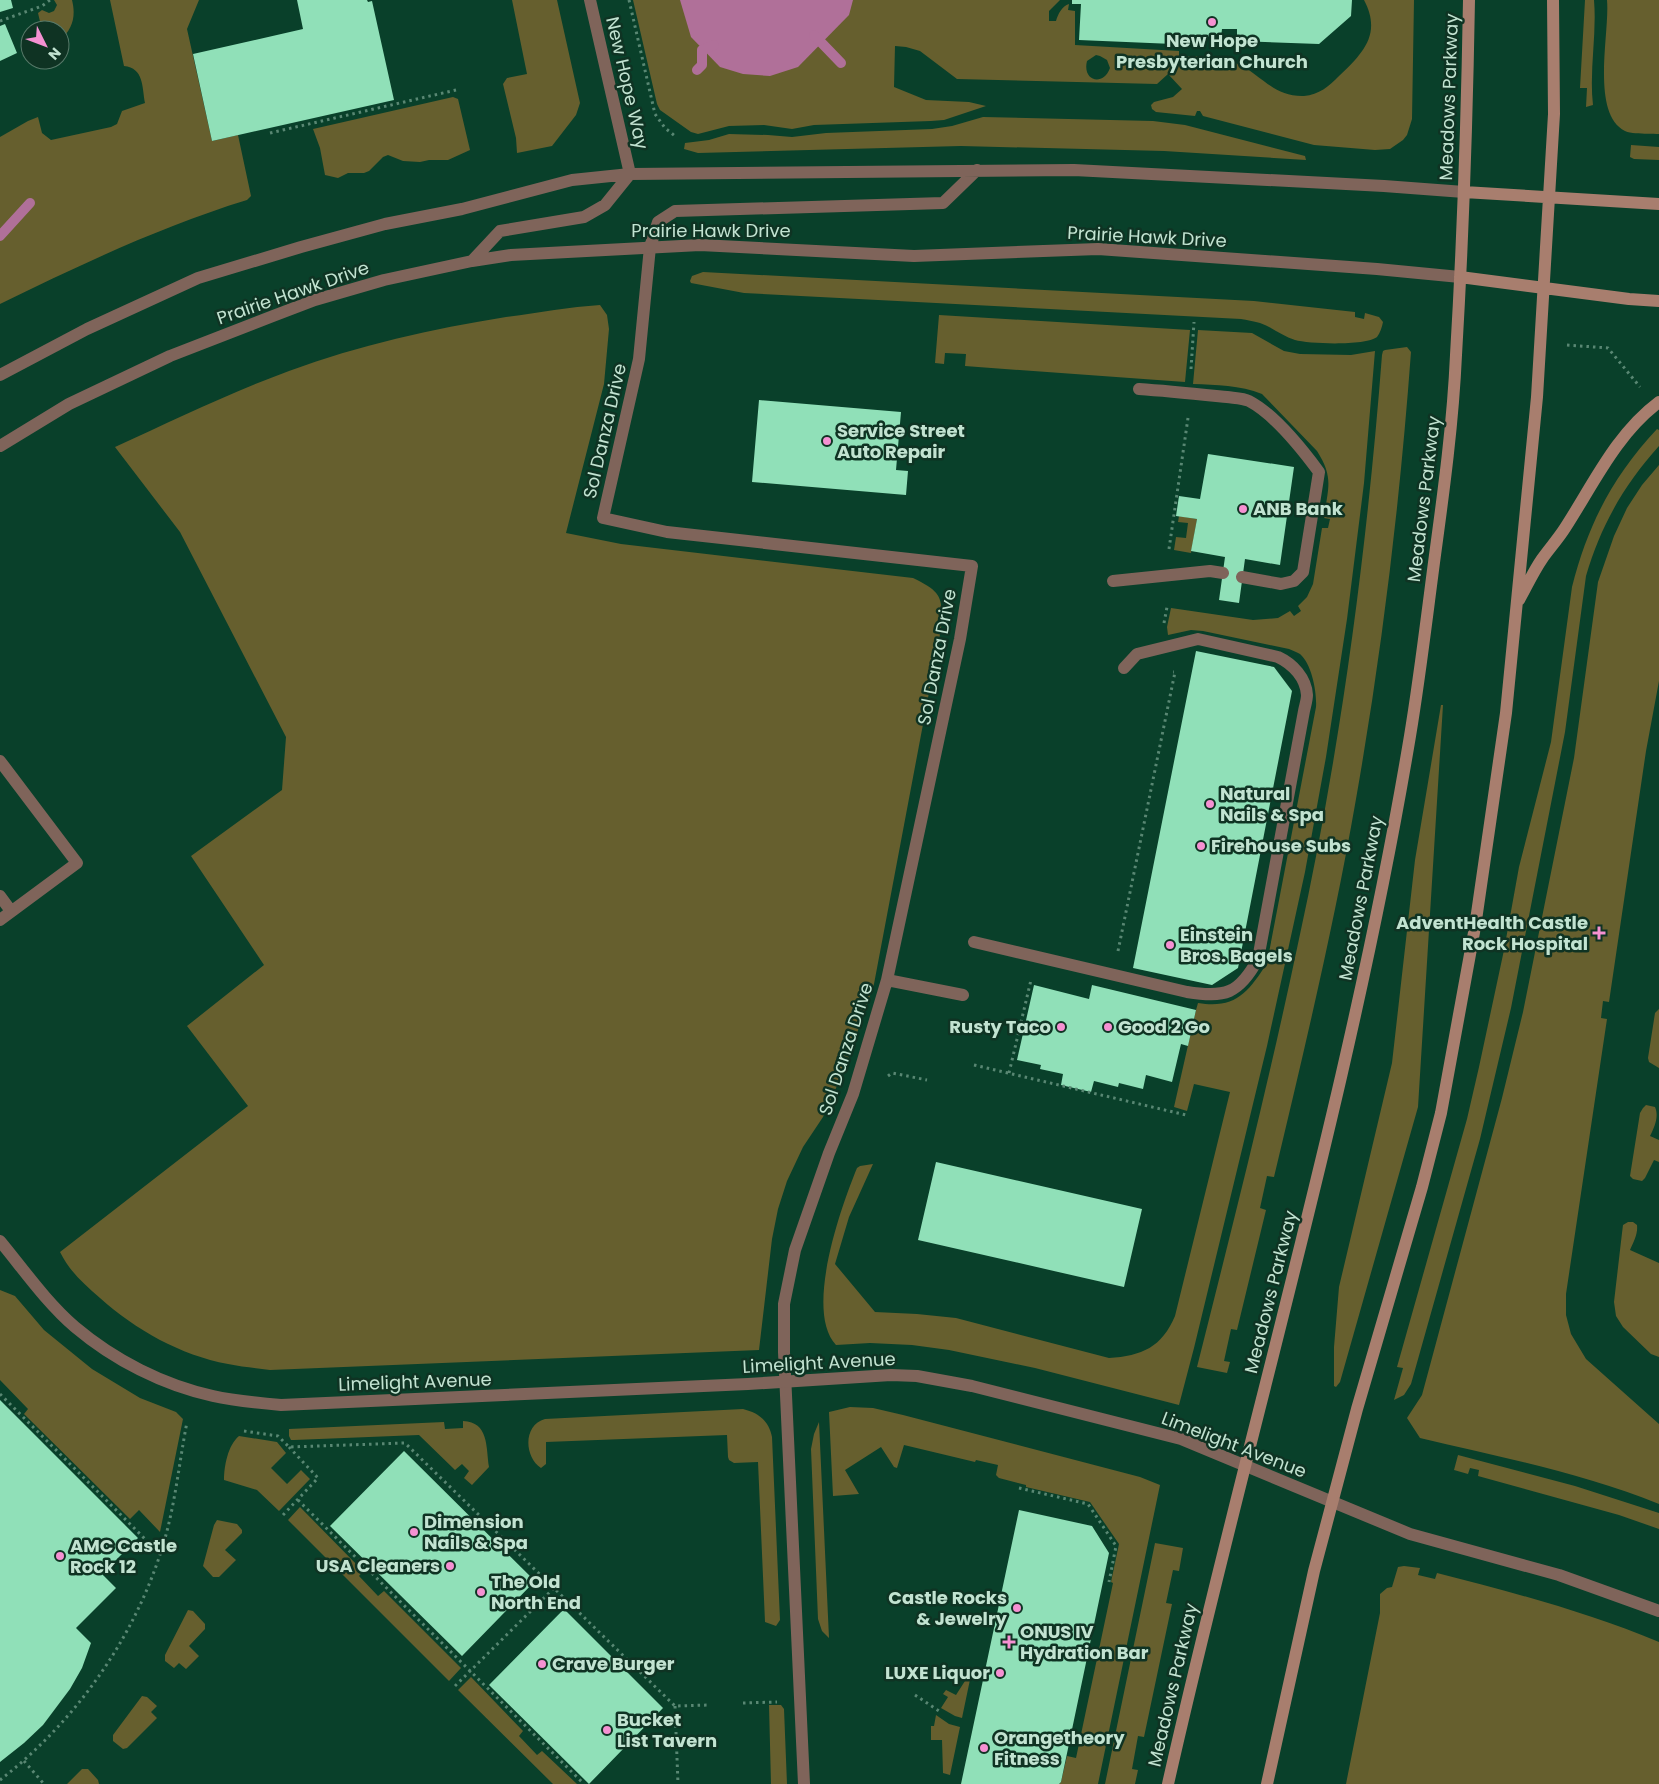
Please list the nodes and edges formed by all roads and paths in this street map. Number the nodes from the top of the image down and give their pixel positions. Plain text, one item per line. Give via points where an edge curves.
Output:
1 (50, 0) edge
2 (590, 0) edge
3 (629, 0) edge
4 (1469, 0) edge
5 (1553, 0) edge
6 (0, 21) edge
7 (456, 90) dead end
8 (270, 133) dead end
9 (675, 136) dead end
10 (977, 170) junction
11 (630, 174) junction
12 (1464, 192) junction
13 (1548, 197) junction
14 (1659, 204) edge
15 (650, 247) junction
16 (472, 261) junction
17 (1460, 277) junction
18 (1544, 288) junction
19 (1659, 301) edge
20 (1194, 322) dead end
21 (1567, 345) dead end
22 (1191, 374) dead end
23 (0, 375) edge
24 (1139, 389) dead end
25 (1645, 393) dead end
26 (1659, 402) edge
27 (1188, 412) dead end
28 (0, 446) edge
29 (1169, 550) dead end
30 (1223, 573) dead end
31 (1242, 576) dead end
32 (1113, 581) dead end
33 (1516, 604) junction
34 (1124, 668) dead end
35 (1169, 671) dead end
36 (0, 761) edge
37 (0, 896) edge
38 (11, 911) junction
39 (0, 920) edge
40 (974, 942) dead end
41 (1118, 951) dead end
42 (1031, 979) dead end
43 (887, 980) junction
44 (963, 995) dead end
45 (974, 1065) dead end
46 (1009, 1073) junction
47 (888, 1076) dead end
48 (927, 1080) dead end
49 (1186, 1115) dead end
50 (0, 1241) edge
51 (785, 1382) junction
52 (0, 1394) edge
53 (187, 1422) dead end
54 (244, 1431) dead end
55 (289, 1447) junction
56 (1245, 1466) junction
57 (1019, 1488) dead end
58 (298, 1500) junction
59 (1332, 1502) junction
60 (283, 1515) dead end
61 (160, 1554) junction
62 (1108, 1582) dead end
63 (554, 1588) junction
64 (1659, 1611) edge
65 (470, 1670) junction
66 (454, 1686) dead end
67 (914, 1696) dead end
68 (783, 1702) dead end
69 (744, 1703) dead end
70 (708, 1705) dead end
71 (676, 1706) junction
72 (939, 1711) dead end
73 (24, 1761) junction
74 (0, 1780) edge
75 (44, 1784) edge
76 (584, 1784) edge
77 (678, 1784) edge
78 (804, 1784) edge
79 (1168, 1784) edge
80 (1267, 1784) edge

1 - 6 path
2 - 11 street, New Hope Way
3 - 9 path via 655,114
4 - 12 main road, Meadows Parkway
5 - 13 main road via 1554,114
7 - 8 path
10 - 11 street, Prairie Hawk Drive
10 - 12 street, Prairie Hawk Drive via 1074,170
10 - 15 street via 943,203 675,211 658,222
11 - 16 street via 605,205 584,217 500,231
11 - 23 street, Prairie Hawk Drive via 572,180 462,209 385,224 198,278 87,329
12 - 13 main road
12 - 17 main road, Meadows Parkway
13 - 14 main road
13 - 18 main road
15 - 16 street, Prairie Hawk Drive via 512,255
15 - 17 street, Prairie Hawk Drive via 700,245 914,256 1098,249
15 - 43 street, Sol Danza Drive via 639,359 603,518 668,532 972,566 960,639
16 - 28 street, Prairie Hawk Drive via 384,280 315,300 170,356 69,404
17 - 18 main road
17 - 56 main road, Meadows Parkway via 1447,466 1410,733 1389,850 1337,1095
18 - 19 main road
18 - 33 main road via 1537,397
20 - 22 path
21 - 25 path via 1608,348
24 - 31 street via 1248,400 1284,431 1319,472 1304,572 1294,581 1281,584
26 - 33 main road via 1636,422 1612,452
27 - 29 path
30 - 32 street via 1210,571
33 - 59 main road via 1506,713 1477,918 1441,1113
34 - 40 street via 1137,654 1198,639 1278,657 1297,671 1303,682 1307,695 1258,959 1249,976 1221,995 1208,996
35 - 41 path via 1175,672
36 - 38 street via 77,863
37 - 38 street
38 - 39 street
42 - 46 path
43 - 44 street
43 - 51 street, Sol Danza Drive via 853,1094 795,1250 784,1304
45 - 46 path
46 - 49 path
47 - 48 path via 892,1073
50 - 51 street, Limelight Avenue via 52,1305 93,1341 153,1376 215,1397 281,1405
51 - 56 street, Limelight Avenue via 891,1375 917,1376 972,1386 1181,1439
51 - 78 street, Sol Danza Drive
52 - 61 path
53 - 61 path
54 - 55 path via 278,1436
55 - 58 path via 318,1478
55 - 63 path via 405,1443
56 - 59 street, Limelight Avenue
56 - 79 main road, Meadows Parkway
57 - 62 path via 1088,1504 1116,1546
58 - 60 path
58 - 65 path
59 - 64 street, Limelight Avenue via 1410,1534 1559,1576
59 - 80 main road
61 - 73 path via 150,1585 118,1648 78,1704
63 - 65 path
63 - 71 path
65 - 66 path
65 - 76 path
67 - 72 path
68 - 69 path
70 - 71 path
71 - 77 path
73 - 74 path
73 - 75 path

